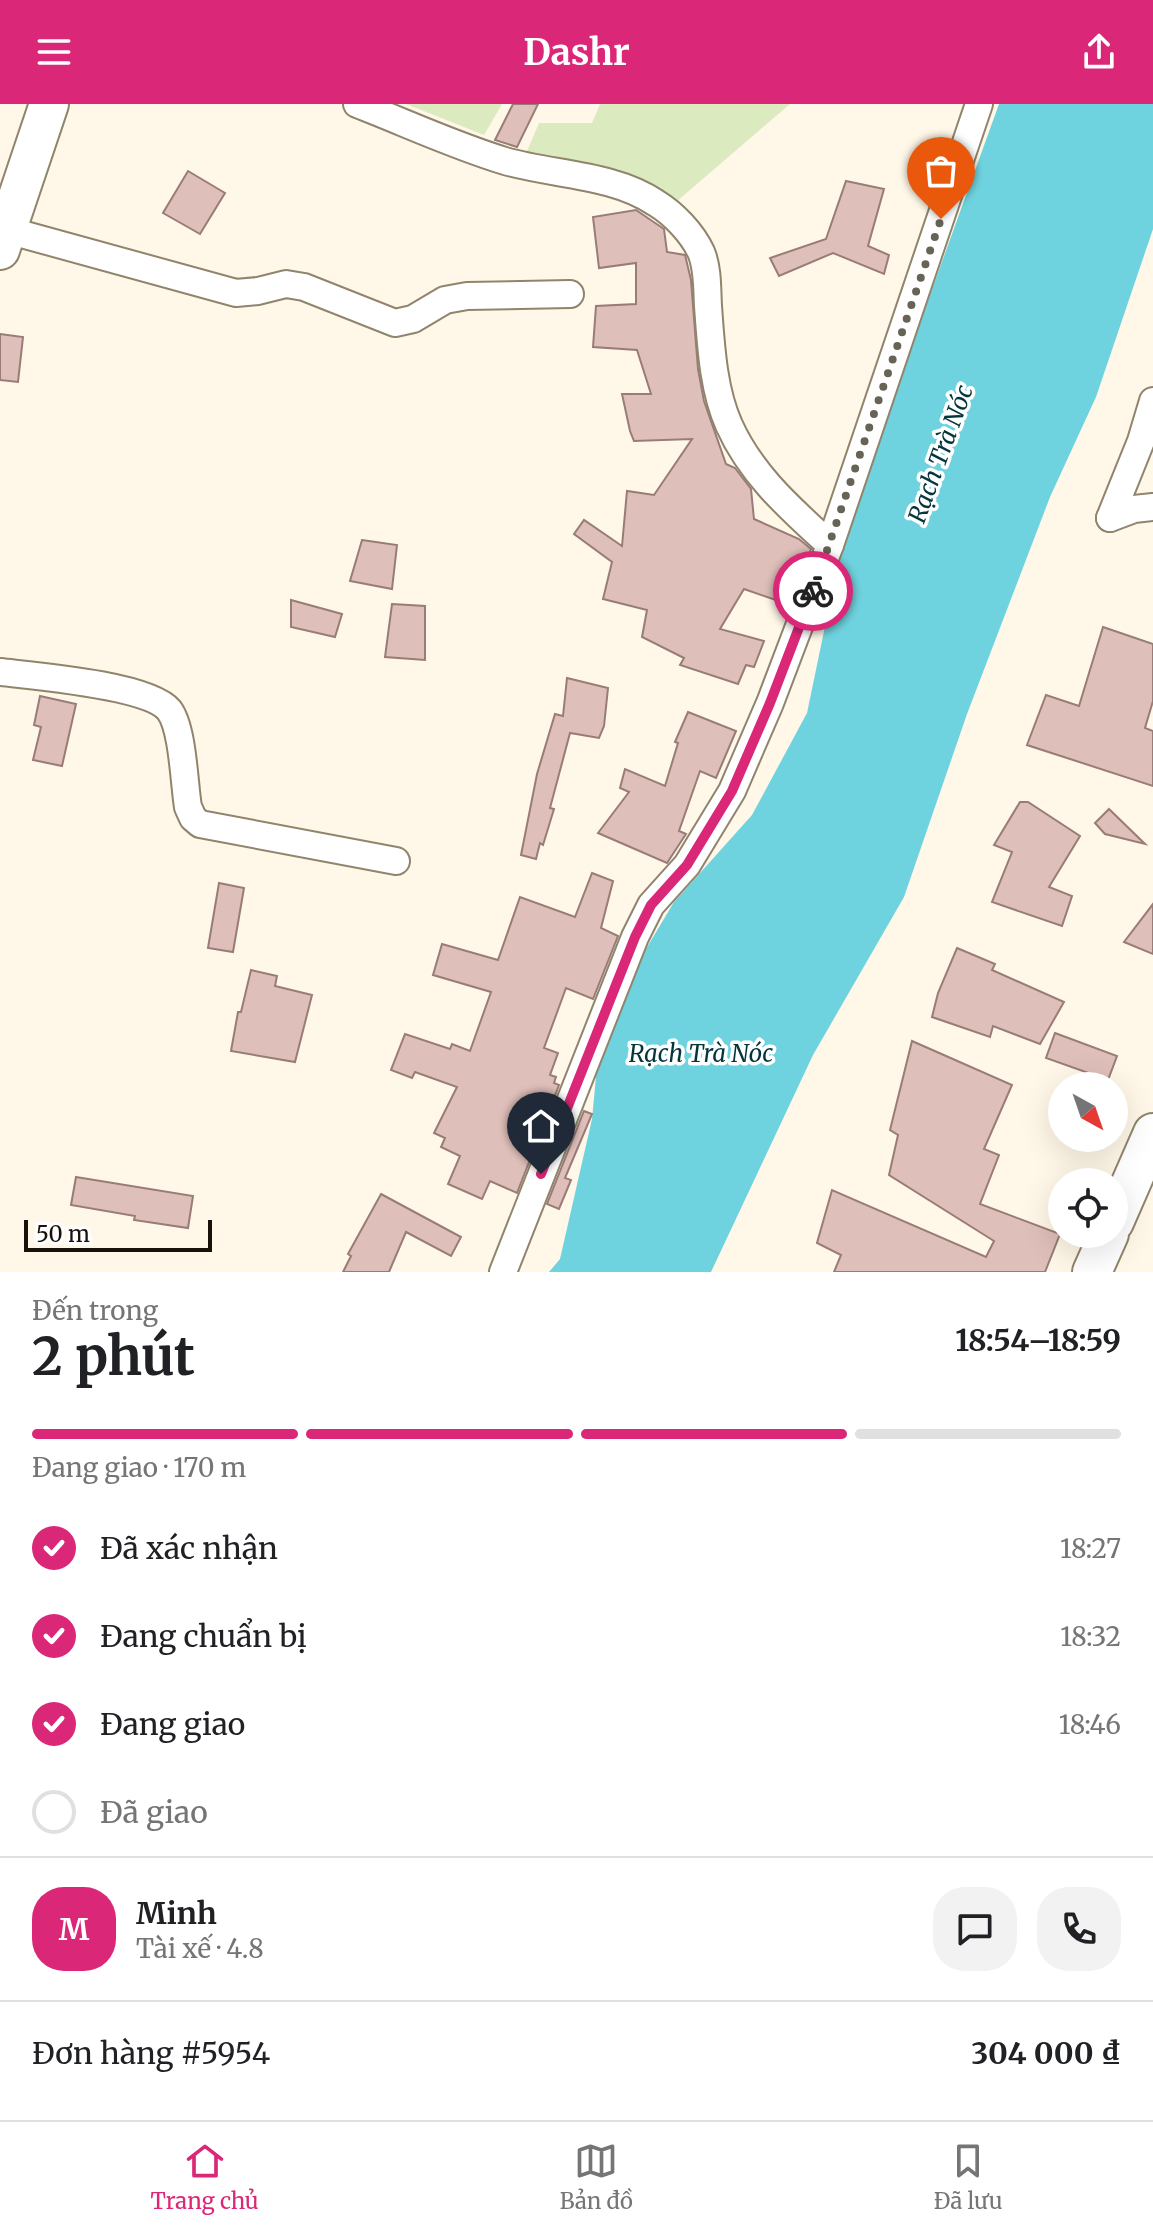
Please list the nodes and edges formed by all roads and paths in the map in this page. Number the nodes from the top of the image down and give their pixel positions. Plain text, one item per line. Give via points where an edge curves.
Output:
1 (49, 104) edge
2 (357, 104) edge
3 (979, 104) edge
4 (3, 240) edge
5 (570, 294) dead end
6 (1153, 401) edge
7 (1153, 507) edge
8 (830, 545) junction
9 (0, 672) edge
10 (396, 861) dead end
11 (1153, 1133) edge
12 (1128, 1190) edge
13 (1103, 1248) edge
14 (503, 1272) edge
15 (1092, 1272) edge

1 - 4 main road
2 - 8 street via 500,160 633,191 672,216 689,233 704,261 718,392 729,425 768,487
3 - 8 street
4 - 5 street via 236,293 286,284 304,287 395,323 467,296
6 - 7 street via 1110,518
8 - 14 street via 732,791 687,865 651,905 635,937
9 - 10 street via 78,681 152,699 168,710 177,728 188,807 200,824
11 - 12 main road
13 - 15 main road

